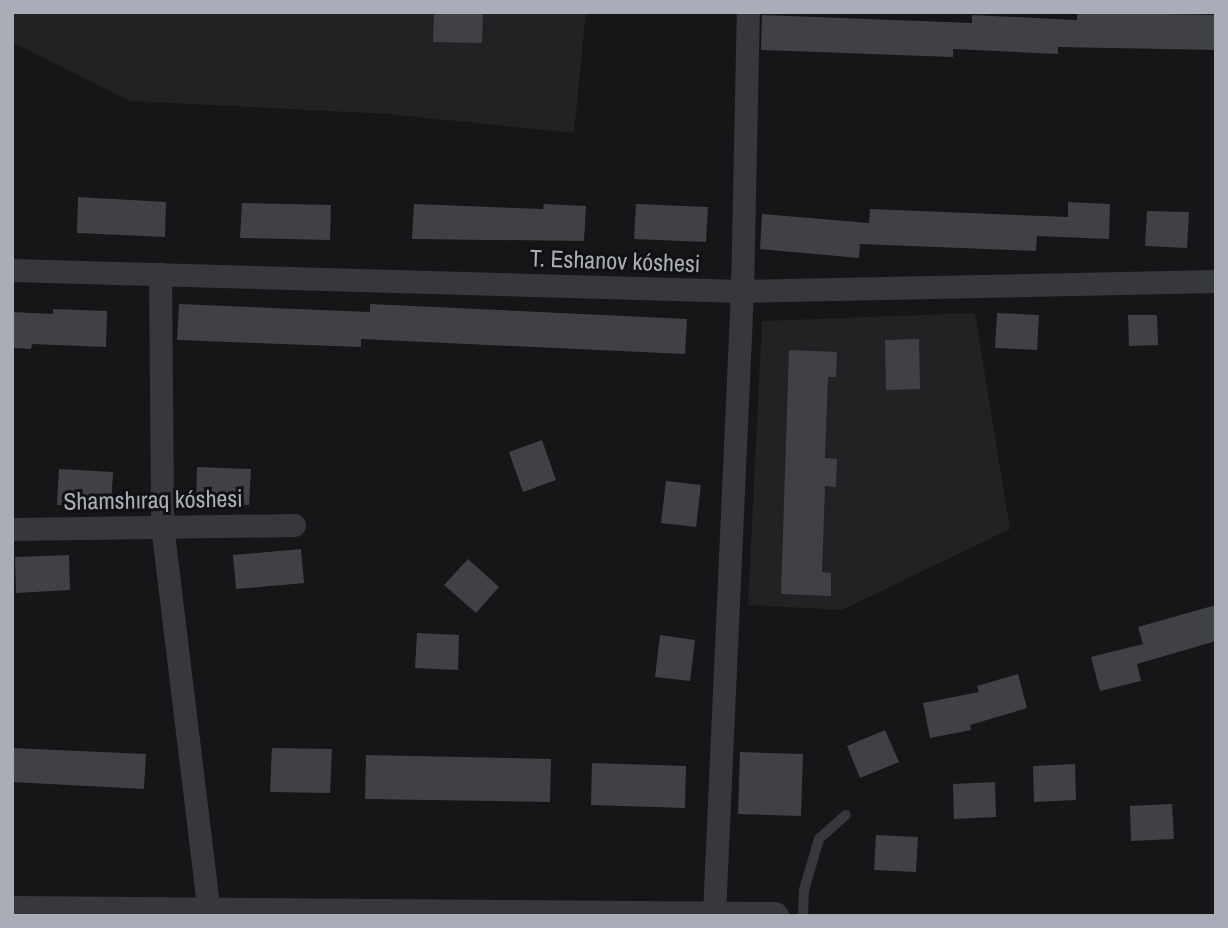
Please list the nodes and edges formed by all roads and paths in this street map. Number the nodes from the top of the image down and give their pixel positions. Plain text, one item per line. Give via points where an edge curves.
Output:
1 (748, 12) edge
2 (12, 270) edge
3 (160, 274) junction
4 (1216, 281) edge
5 (742, 291) junction
6 (162, 525) junction
7 (295, 525) dead end
8 (12, 529) edge
9 (846, 815) dead end
10 (12, 910) edge
11 (209, 914) edge
12 (495, 915) edge
13 (714, 915) edge
14 (775, 916) edge
15 (803, 916) edge

1 - 5 street
2 - 3 street, T. Eshanov kóshesi
3 - 5 street, T. Eshanov kóshesi
3 - 6 street
4 - 5 street, T. Eshanov kóshesi
5 - 13 street
6 - 7 street, Shamshıraq kóshesi
6 - 8 street, Shamshıraq kóshesi
6 - 11 street
9 - 15 lane via 819,839 804,890
10 - 11 street
11 - 12 street
12 - 13 street
13 - 14 street

